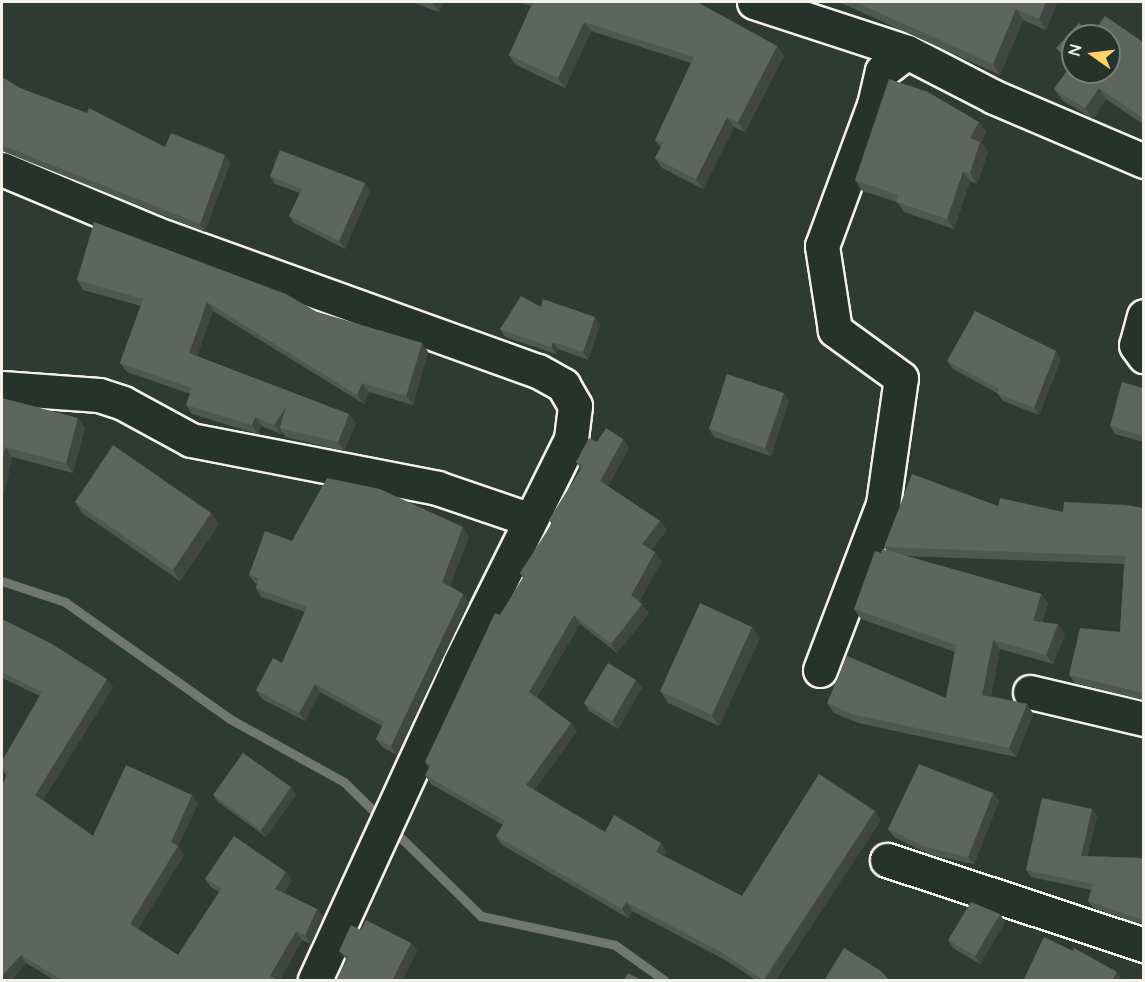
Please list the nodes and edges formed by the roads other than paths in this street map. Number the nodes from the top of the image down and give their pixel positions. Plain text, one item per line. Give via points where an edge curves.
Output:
1 (754, 2) edge
2 (907, 52) junction
3 (1143, 161) edge
4 (2, 169) edge
5 (1143, 316) edge
6 (1143, 356) edge
7 (2, 388) edge
8 (528, 519) junction
9 (820, 670) dead end
10 (1030, 692) dead end
11 (1143, 719) edge
12 (887, 860) dead end
13 (1143, 945) edge
14 (315, 981) edge

1 - 2 street
2 - 3 street via 994,97
2 - 9 street via 882,71 874,105 822,246 835,330 901,378 883,504
4 - 8 street via 154,233 538,371 563,385 575,406 571,439
5 - 6 street via 1136,345
7 - 8 street via 99,395 201,443 427,486
8 - 14 street
10 - 11 street
12 - 13 street

